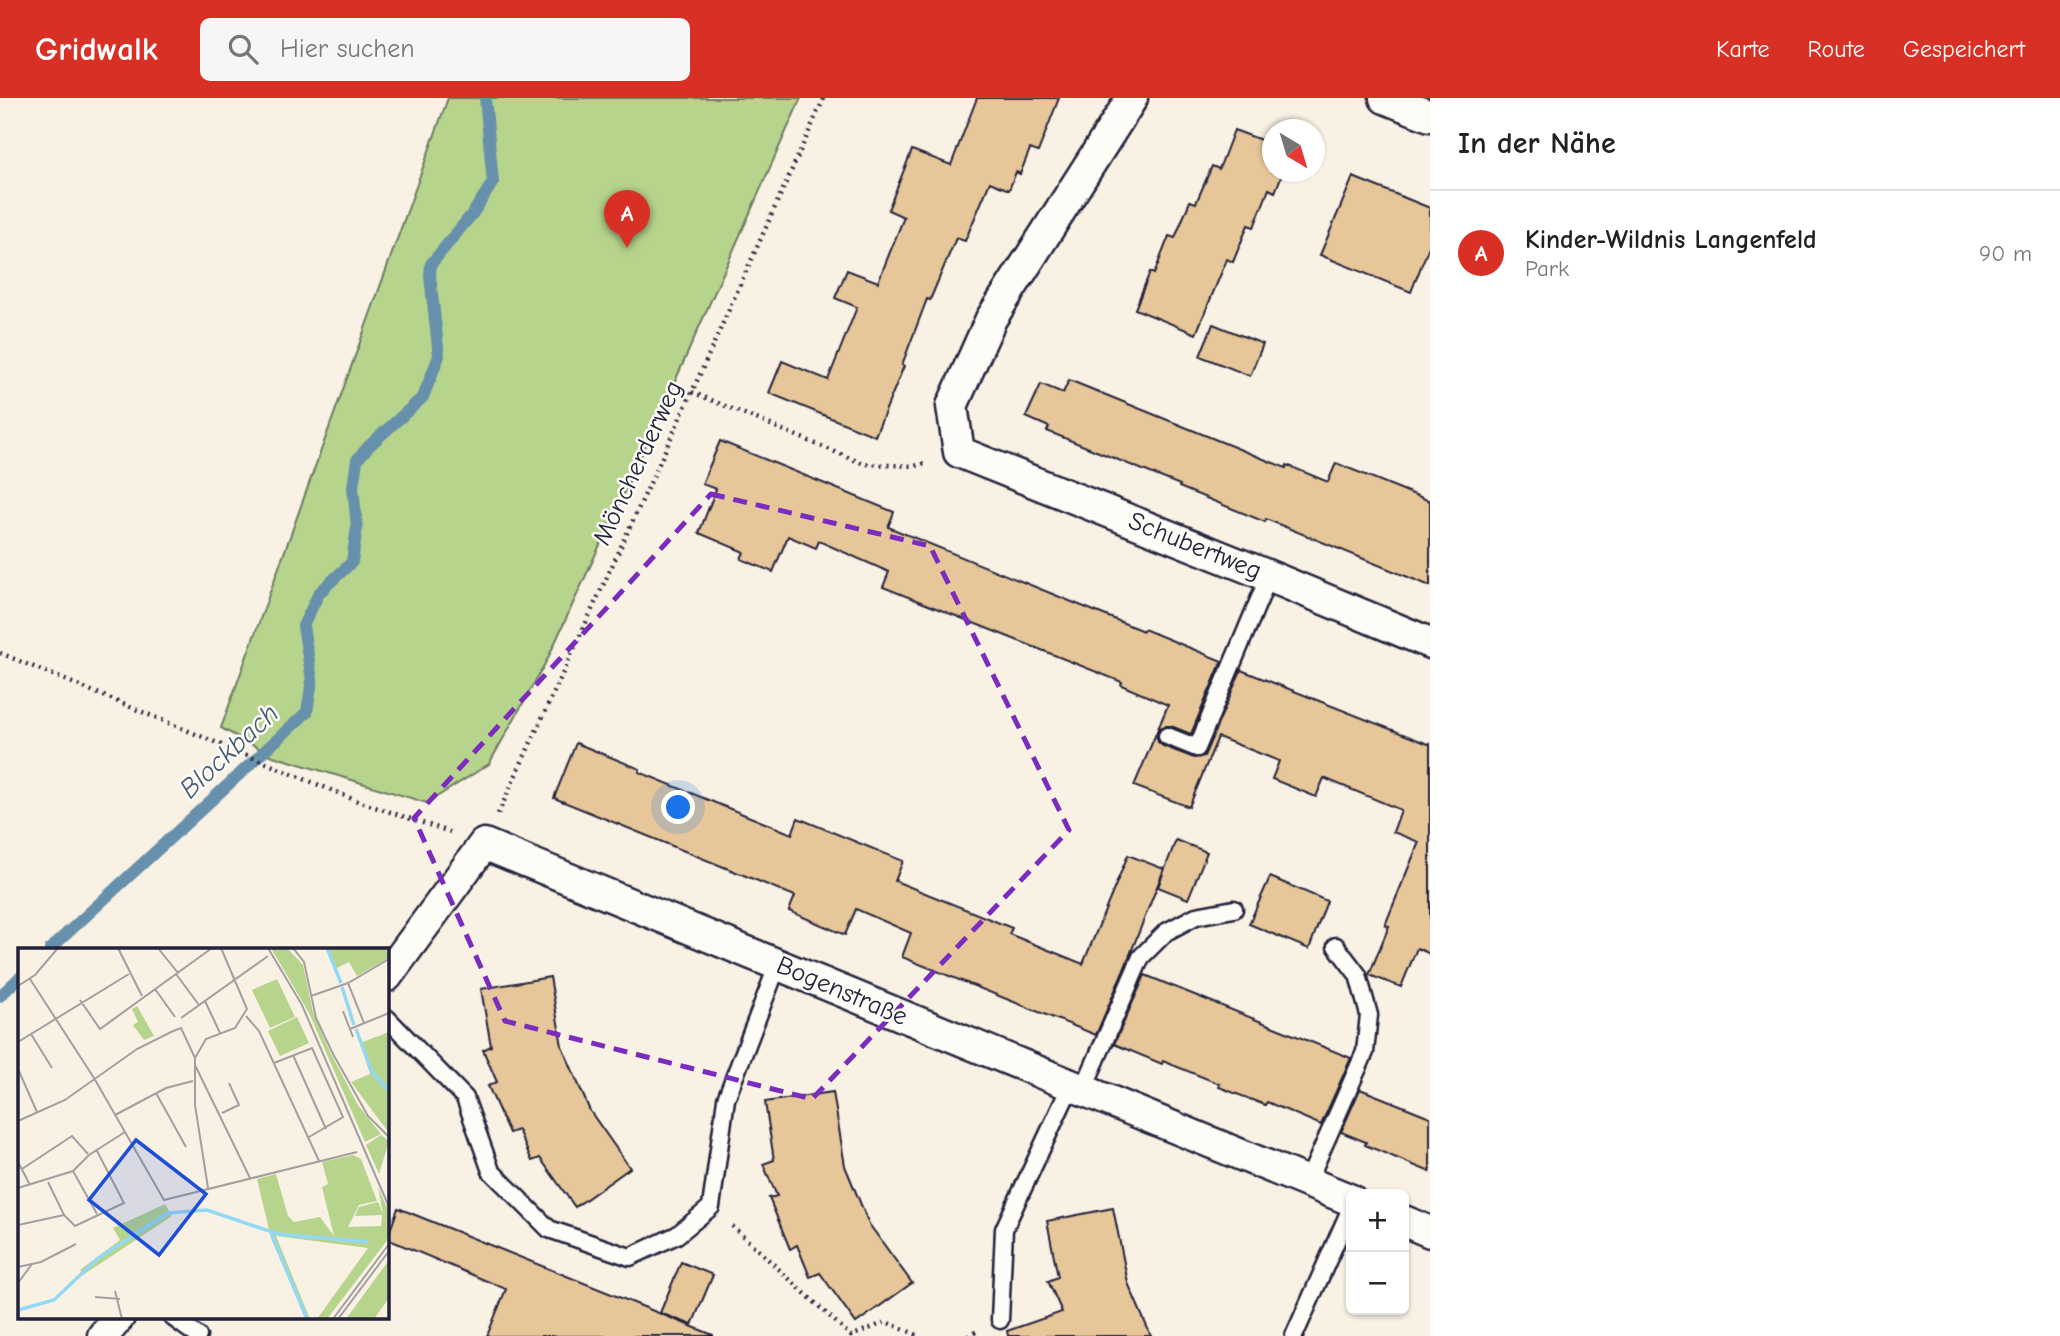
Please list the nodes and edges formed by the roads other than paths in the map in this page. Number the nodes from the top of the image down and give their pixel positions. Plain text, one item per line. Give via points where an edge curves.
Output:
1 (1132, 98) edge
2 (1385, 98) edge
3 (1430, 116) edge
4 (1269, 576) junction
5 (1430, 643) edge
6 (1167, 736) dead end
7 (1234, 909) dead end
8 (1336, 946) dead end
9 (778, 964) junction
10 (388, 975) edge
11 (388, 1019) edge
12 (1077, 1088) junction
13 (1308, 1181) junction
14 (1346, 1198) edge
15 (1346, 1220) edge
16 (1409, 1224) edge
17 (1430, 1232) edge
18 (118, 1318) edge
19 (173, 1318) edge
20 (1000, 1320) dead end
21 (103, 1336) edge
22 (198, 1336) edge
23 (1294, 1336) edge

1 - 4 street, Schubertweg via 991,319 952,406 959,452
2 - 3 street
4 - 5 street, Schubertweg
4 - 6 lane via 1197,748
7 - 12 lane via 1196,916 1166,932 1141,957
8 - 13 lane via 1358,975 1368,1028 1365,1052
9 - 10 street, Bogenstraße via 484,844
9 - 11 lane via 726,1099 711,1207 677,1235 630,1257 549,1229 491,1171 465,1098
9 - 12 street, Bogenstraße
12 - 13 street, Bogenstraße
12 - 20 lane via 1004,1229
13 - 14 street, Bogenstraße
15 - 23 lane
16 - 17 street
18 - 21 street
19 - 22 lane

